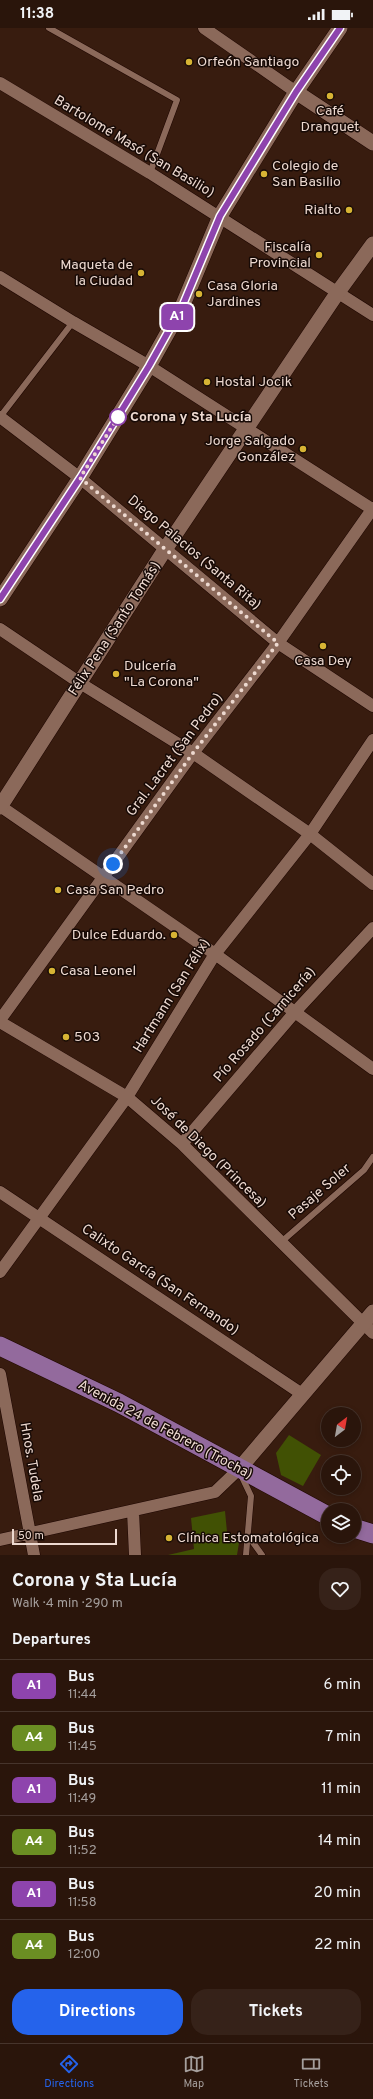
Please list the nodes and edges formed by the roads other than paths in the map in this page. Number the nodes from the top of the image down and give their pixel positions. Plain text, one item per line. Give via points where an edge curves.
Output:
1 (49, 28) edge
2 (204, 28) edge
3 (340, 28) edge
4 (0, 83) edge
5 (296, 92) junction
6 (373, 143) edge
7 (150, 173) junction
8 (220, 216) junction
9 (373, 244) edge
10 (0, 277) edge
11 (338, 292) junction
12 (373, 315) edge
13 (73, 322) junction
14 (149, 366) junction
15 (0, 417) edge
16 (248, 428) junction
17 (80, 478) junction
18 (373, 508) edge
19 (166, 548) junction
20 (0, 599) edge
21 (0, 629) edge
22 (278, 643) junction
23 (80, 683) junction
24 (373, 706) edge
25 (373, 740) edge
26 (193, 753) junction
27 (0, 806) edge
28 (310, 834) junction
29 (104, 877) junction
30 (373, 884) edge
31 (373, 928) edge
32 (215, 954) junction
33 (295, 1012) junction
34 (0, 1021) edge
35 (373, 1069) edge
36 (127, 1097) junction
37 (182, 1144) junction
38 (373, 1157) edge
39 (0, 1192) edge
40 (38, 1217) junction
41 (280, 1243) junction
42 (0, 1272) edge
43 (373, 1312) edge
44 (368, 1329) edge
45 (0, 1346) edge
46 (0, 1374) edge
47 (302, 1394) junction
48 (239, 1469) junction
49 (133, 1511) junction
50 (321, 1512) edge
51 (361, 1530) edge
52 (29, 1533) junction
53 (373, 1534) edge
54 (249, 1537) junction
55 (0, 1540) edge
56 (34, 1555) edge
57 (135, 1555) edge
58 (246, 1555) edge
59 (262, 1555) edge

1 - 7 lane via 177,100
2 - 5 street
3 - 5 street
4 - 7 street, Bartolomé Masó (San Basilio)
5 - 6 street
5 - 8 street
7 - 8 street, Bartolomé Masó (San Basilio)
8 - 11 street, Bartolomé Masó (San Basilio)
8 - 14 street via 182,307
9 - 11 street, Félix Pena (Santo Tomás)
10 - 13 street
11 - 12 street, Bartolomé Masó (San Basilio)
11 - 16 street, Félix Pena (Santo Tomás)
13 - 14 street
13 - 15 lane
14 - 16 street
14 - 17 street
15 - 17 street, Diego Palacios (Santa Rita)
16 - 18 street
16 - 19 street, Félix Pena (Santo Tomás)
17 - 19 street, Diego Palacios (Santa Rita)
17 - 20 street
18 - 22 street, Gral. Lacret (San Pedro)
19 - 22 street, Diego Palacios (Santa Rita)
19 - 23 street, Félix Pena (Santo Tomás)
21 - 23 street
22 - 24 street, Diego Palacios (Santa Rita)
22 - 26 street, Gral. Lacret (San Pedro)
23 - 26 street
23 - 27 street, Félix Pena (Santo Tomás)
25 - 28 street, Hartmann (San Félix)
26 - 28 street
26 - 29 street, Gral. Lacret (San Pedro)
27 - 29 street
28 - 30 street
28 - 32 street, Hartmann (San Félix)
29 - 32 street
29 - 34 street, Gral. Lacret (San Pedro)
31 - 33 street, Pío Rosado (Carnicería)
32 - 33 street
32 - 36 street, Hartmann (San Félix)
33 - 35 street
33 - 37 street, Pío Rosado (Carnicería)
34 - 36 street, José de Diego (Princesa)
36 - 37 street, José de Diego (Princesa)
36 - 40 street, Hartmann (San Félix)
37 - 41 street, José de Diego (Princesa)
38 - 41 lane, Pasaje Soler via 364,1170
39 - 40 street, Calixto García (San Fernando)
40 - 42 street, Hartmann (San Félix)
40 - 47 street, Calixto García (San Fernando)
41 - 44 street, José de Diego (Princesa)
43 - 44 street
44 - 47 street
45 - 48 main road, Avenida 24 de Febrero (Trocha) via 118,1403
46 - 52 street, Hnos. Tudela
47 - 48 street
48 - 49 street via 215,1492
48 - 50 main road, Avenida 24 de Febrero (Trocha)
48 - 54 lane via 251,1496
49 - 52 street
49 - 57 street
51 - 53 main road
52 - 55 street
52 - 56 street, Hnos. Tudela
54 - 58 lane
54 - 59 lane

